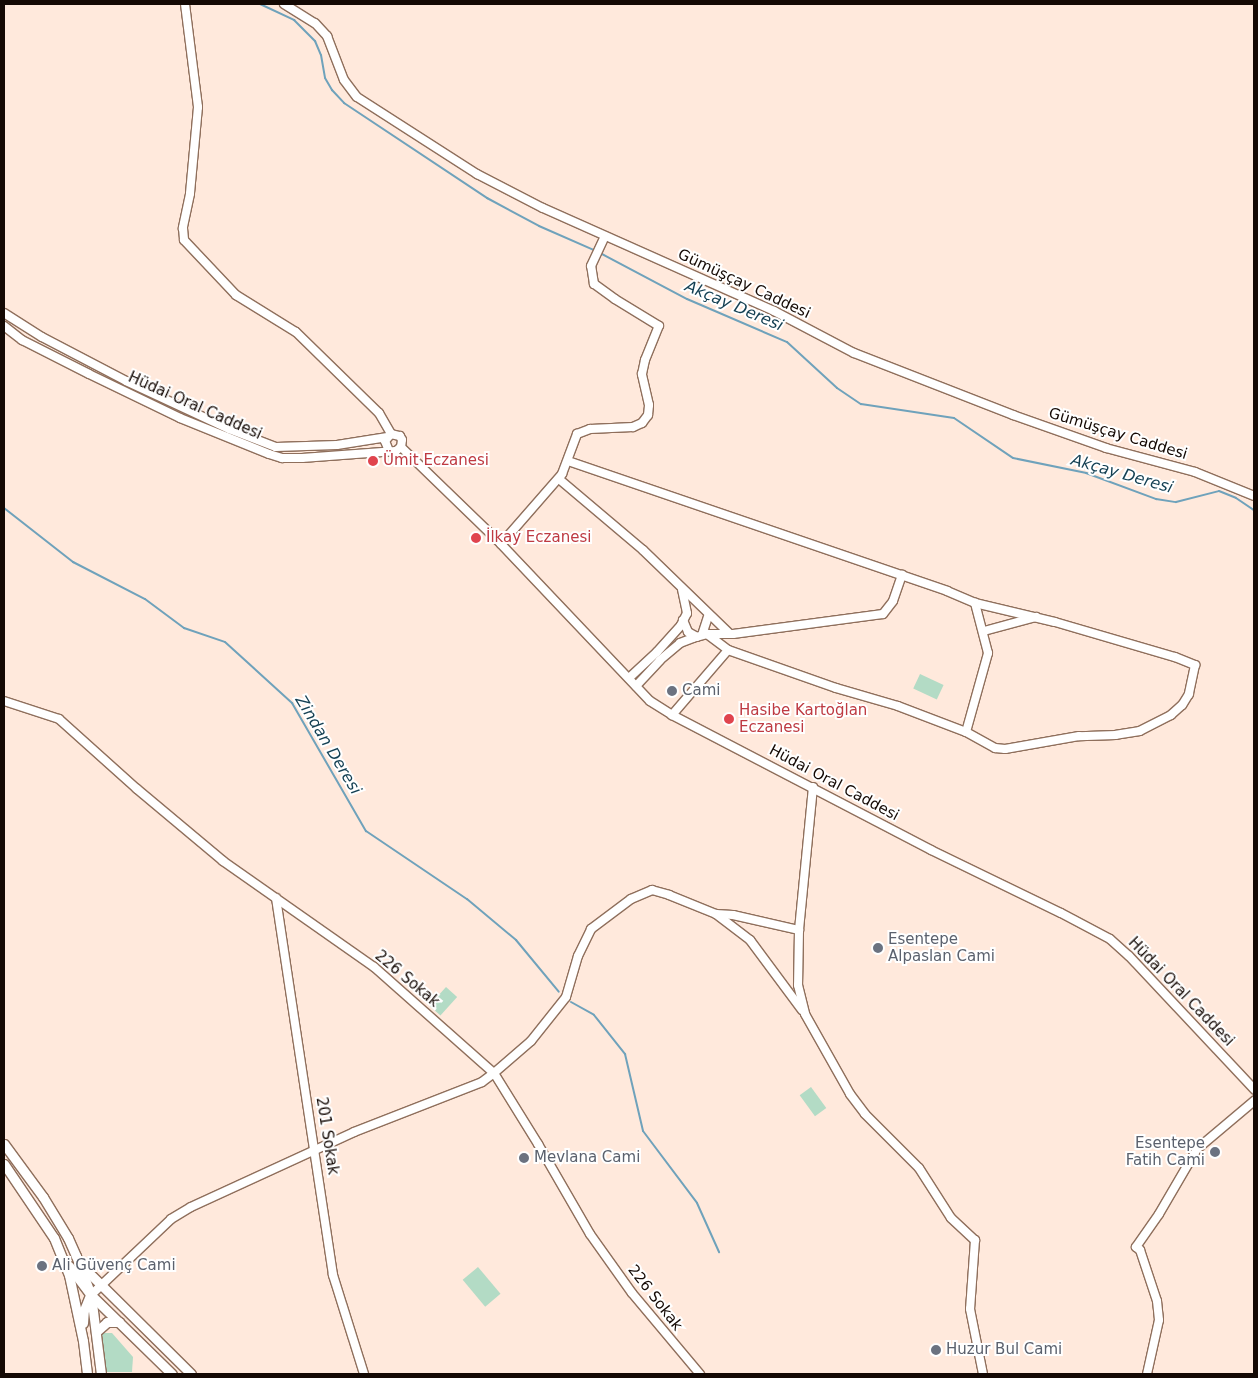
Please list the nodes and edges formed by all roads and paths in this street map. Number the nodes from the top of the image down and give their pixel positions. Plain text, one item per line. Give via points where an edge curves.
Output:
1 (185, 4) edge
2 (284, 4) edge
3 (605, 236) junction
4 (4, 312) edge
5 (4, 326) edge
6 (389, 435) junction
7 (402, 447) junction
8 (389, 450) junction
9 (568, 461) junction
10 (560, 478) junction
11 (1254, 496) edge
12 (501, 544) junction
13 (902, 575) junction
14 (681, 588) junction
15 (975, 602) junction
16 (696, 603) junction
17 (708, 616) junction
18 (685, 617) junction
19 (1036, 617) junction
20 (984, 631) junction
21 (729, 634) junction
22 (702, 635) junction
23 (728, 650) junction
24 (629, 678) junction
25 (636, 686) junction
26 (4, 700) edge
27 (672, 715) junction
28 (966, 732) junction
29 (813, 787) junction
30 (276, 898) junction
31 (716, 914) junction
32 (799, 930) junction
33 (805, 1014) junction
34 (494, 1073) junction
35 (1254, 1089) edge
36 (1254, 1101) edge
37 (4, 1144) edge
38 (316, 1150) junction
39 (4, 1164) edge
40 (58, 1248) junction
41 (78, 1261) junction
42 (101, 1286) junction
43 (90, 1295) junction
44 (119, 1322) junction
45 (97, 1330) junction
46 (83, 1341) junction
47 (87, 1374) edge
48 (101, 1374) edge
49 (172, 1374) edge
50 (191, 1374) edge
51 (364, 1374) edge
52 (700, 1374) edge
53 (983, 1374) edge
54 (1147, 1374) edge

1 - 6 street via 198,107 184,240 236,295 293,329 379,413
2 - 3 street, Gümüşçay Caddesi via 316,23 327,36 344,80 357,97 477,174
3 - 9 street via 591,266 595,286 659,326 642,374 649,405 646,420 632,427 579,432
3 - 11 street, Gümüşçay Caddesi via 774,311 854,354 1013,415 1106,448 1195,472
4 - 6 street, Hüdai Oral Caddesi via 42,337 126,381 276,447 337,445
5 - 8 street, Hüdai Oral Caddesi via 22,340 180,418 269,454 302,458
6 - 7 street via 400,436
6 - 8 street via 385,445
7 - 8 street via 396,452
7 - 12 street, Hüdai Oral Caddesi
9 - 10 street
9 - 13 street
10 - 12 street
10 - 14 street via 643,550
12 - 24 street, Hüdai Oral Caddesi
13 - 15 street
13 - 21 street via 894,601 883,614
14 - 16 street
14 - 18 street
15 - 19 street
15 - 20 street
16 - 17 street
16 - 18 street
17 - 21 street
17 - 22 street
18 - 22 street via 688,632
18 - 24 street via 657,652
19 - 20 street
19 - 28 street via 1195,665 1189,694 1171,715 1140,731 1079,736 1005,749 995,748
20 - 28 street via 988,653
21 - 22 street
21 - 23 street
22 - 23 street
22 - 25 street via 680,643
23 - 27 street
23 - 28 street
24 - 25 street, Hüdai Oral Caddesi
25 - 27 street, Hüdai Oral Caddesi via 650,701
26 - 30 street, 226 Sokak via 58,719 223,861
27 - 29 street, Hüdai Oral Caddesi
29 - 32 street
29 - 35 street, Hüdai Oral Caddesi via 1110,939
30 - 34 street, 226 Sokak via 374,967
30 - 38 street, 201 Sokak
31 - 32 street
31 - 33 street via 750,940
31 - 34 street via 652,890 631,899 591,929 578,956 566,997 531,1041
32 - 33 street via 798,985
33 - 53 street via 850,1094 919,1168 951,1218 975,1240 970,1308
34 - 38 street via 482,1082
34 - 52 street, 226 Sokak via 590,1234 632,1293
36 - 54 street via 1197,1148 1136,1247 1140,1250 1157,1301 1159,1320
37 - 41 main road via 43,1197
38 - 42 street via 171,1219
38 - 51 street, 201 Sokak via 333,1275
39 - 40 main road
40 - 43 main road
40 - 46 main road via 68,1274
41 - 42 main road
41 - 43 main road
42 - 43 street
42 - 50 main road
43 - 44 main road
43 - 45 main road
43 - 46 main road via 83,1314
44 - 45 main road via 106,1322
44 - 49 main road
45 - 48 main road
46 - 47 main road

